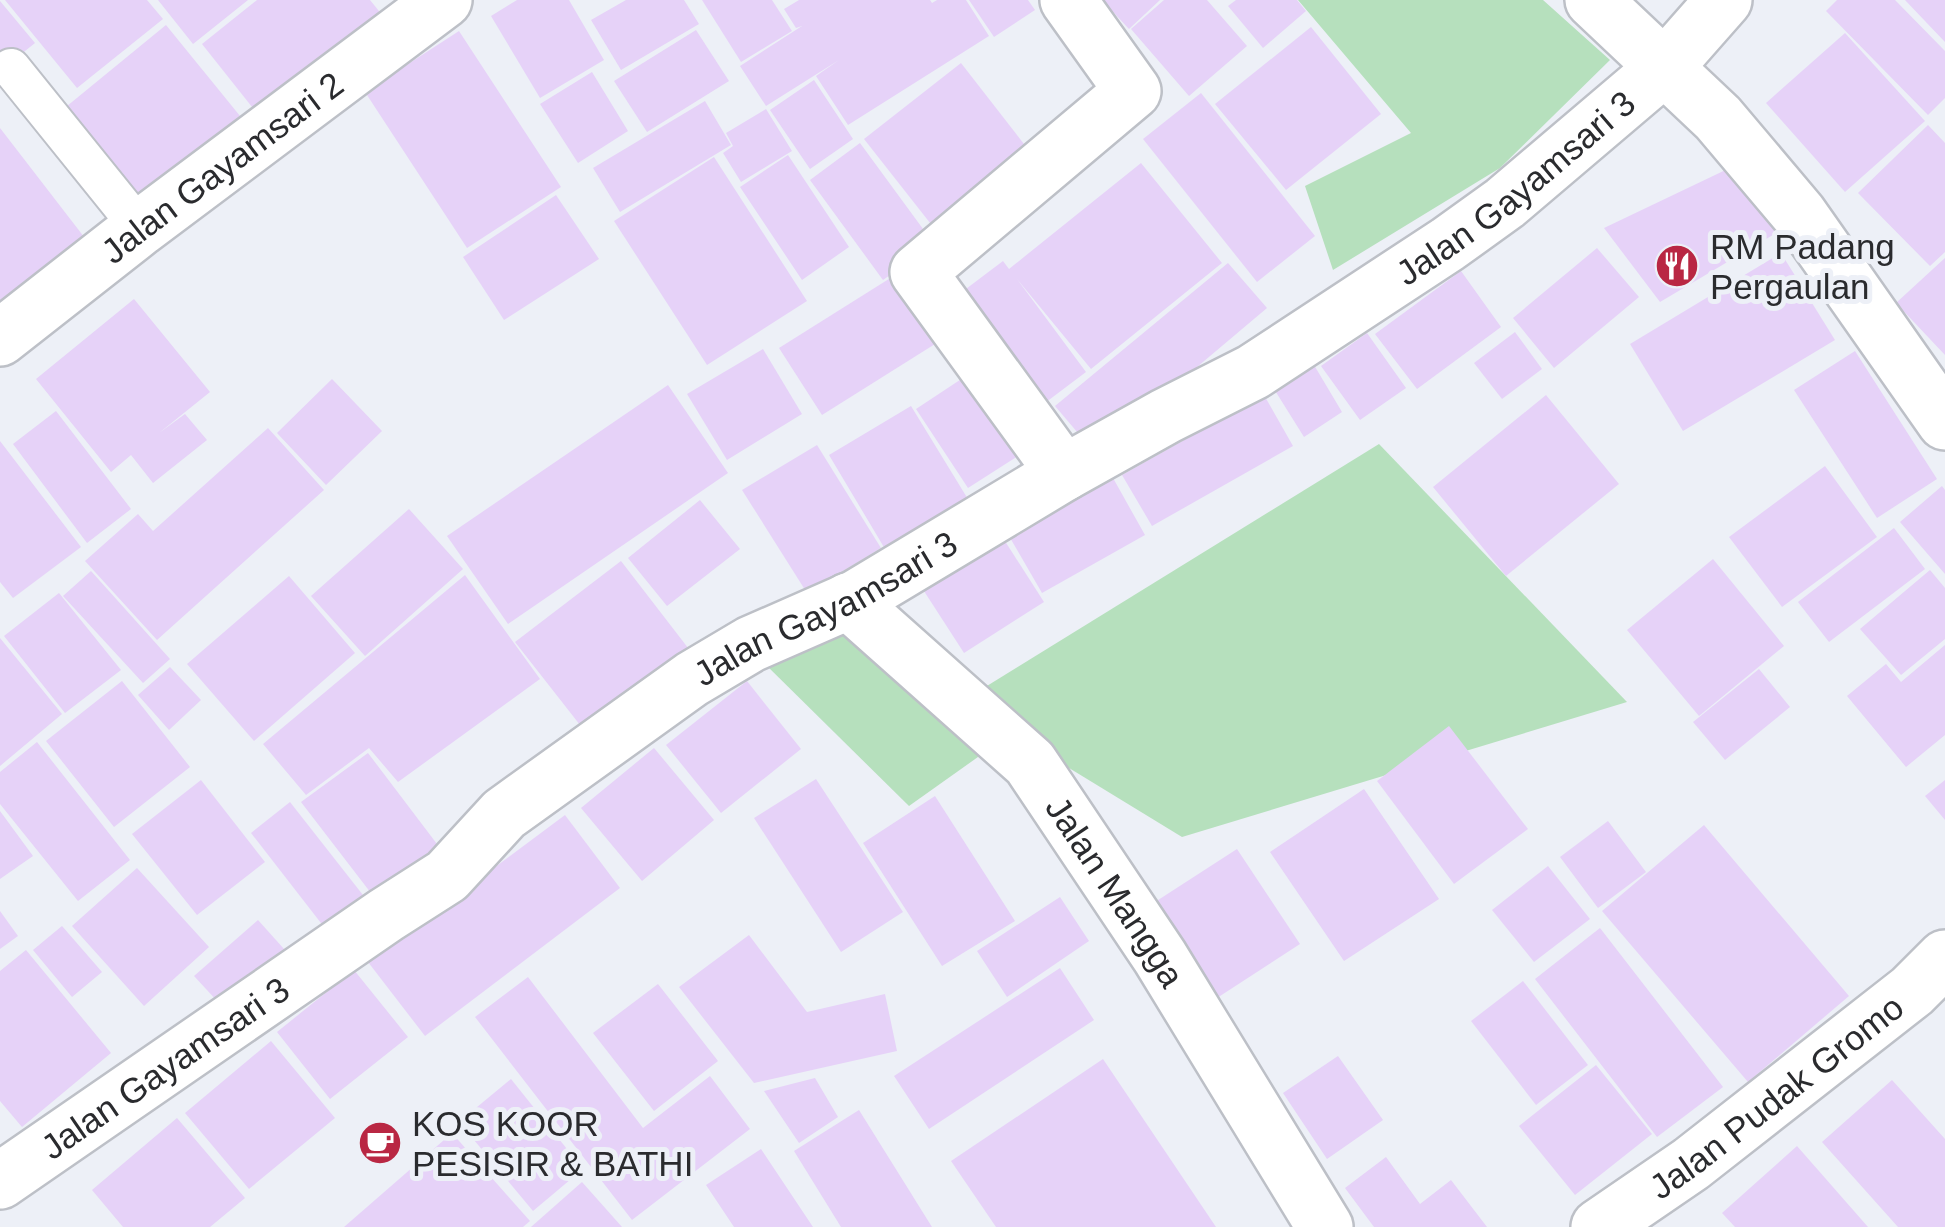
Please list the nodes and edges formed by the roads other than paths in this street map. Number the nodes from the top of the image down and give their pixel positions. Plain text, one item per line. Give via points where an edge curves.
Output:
1 (444, 0) edge
2 (1068, 0) edge
3 (1593, 0) edge
4 (1724, 0) edge
5 (1665, 67) junction
6 (11, 68) dead end
7 (140, 228) junction
8 (0, 338) edge
9 (1943, 417) edge
10 (1064, 473) junction
11 (848, 601) junction
12 (1945, 958) edge
13 (2, 1176) edge
14 (1326, 1227) edge
15 (1599, 1227) edge

1 - 7 street, Jalan Gayamsari 2
2 - 10 street via 1133,91 918,272
3 - 5 street
4 - 5 street, Jalan Gayamsari 3
5 - 9 street via 1799,214
5 - 10 street, Jalan Gayamsari 3 via 1448,244 1254,372
6 - 7 lane
7 - 8 street, Jalan Gayamsari 2
10 - 11 street, Jalan Gayamsari 3
11 - 13 street, Jalan Gayamsari 3 via 692,679 504,814 448,876
11 - 14 street, Jalan Mangga via 1030,763 1160,957
12 - 15 street, Jalan Pudak Gromo via 1691,1164

